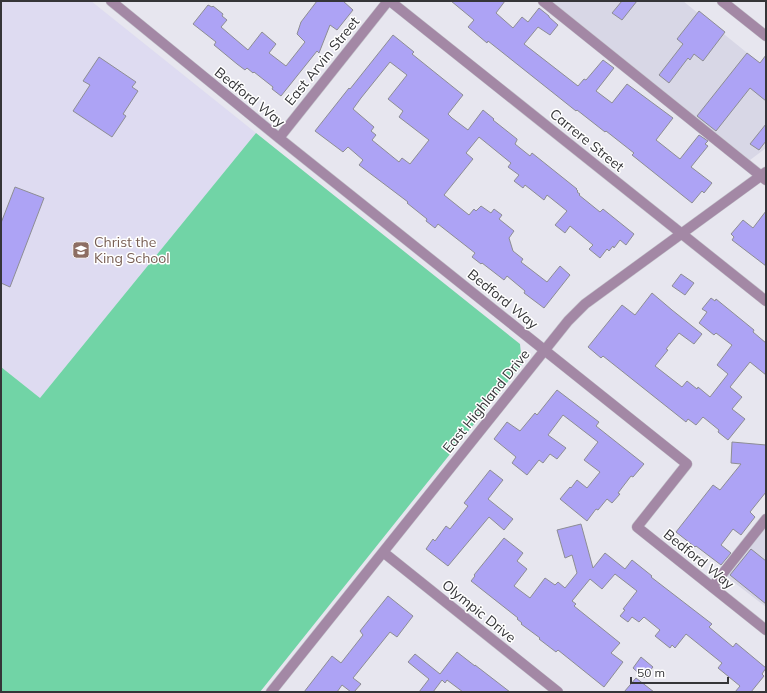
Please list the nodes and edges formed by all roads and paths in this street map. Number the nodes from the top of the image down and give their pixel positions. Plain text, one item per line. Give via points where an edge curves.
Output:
1 (111, 1) edge
2 (389, 1) edge
3 (543, 1) edge
4 (722, 1) edge
5 (766, 36) edge
6 (279, 138) junction
7 (764, 176) edge
8 (682, 234) junction
9 (766, 301) edge
10 (544, 350) junction
11 (766, 519) edge
12 (383, 552) junction
13 (712, 587) junction
14 (766, 630) edge
15 (271, 692) edge
16 (558, 692) edge

1 - 6 street, Bedford Way
2 - 6 street, East Arvin Street
2 - 8 street, Carrere Street
3 - 7 street
4 - 5 street
6 - 10 street, Bedford Way
7 - 8 street, East Highland Drive
8 - 9 street, Carrere Street
8 - 10 street, East Highland Drive via 585,304
10 - 12 street, East Highland Drive
10 - 13 street, Bedford Way via 687,464 637,527
11 - 13 street
12 - 15 street, East Highland Drive
12 - 16 street, Olympic Drive
13 - 14 street, Bedford Way

